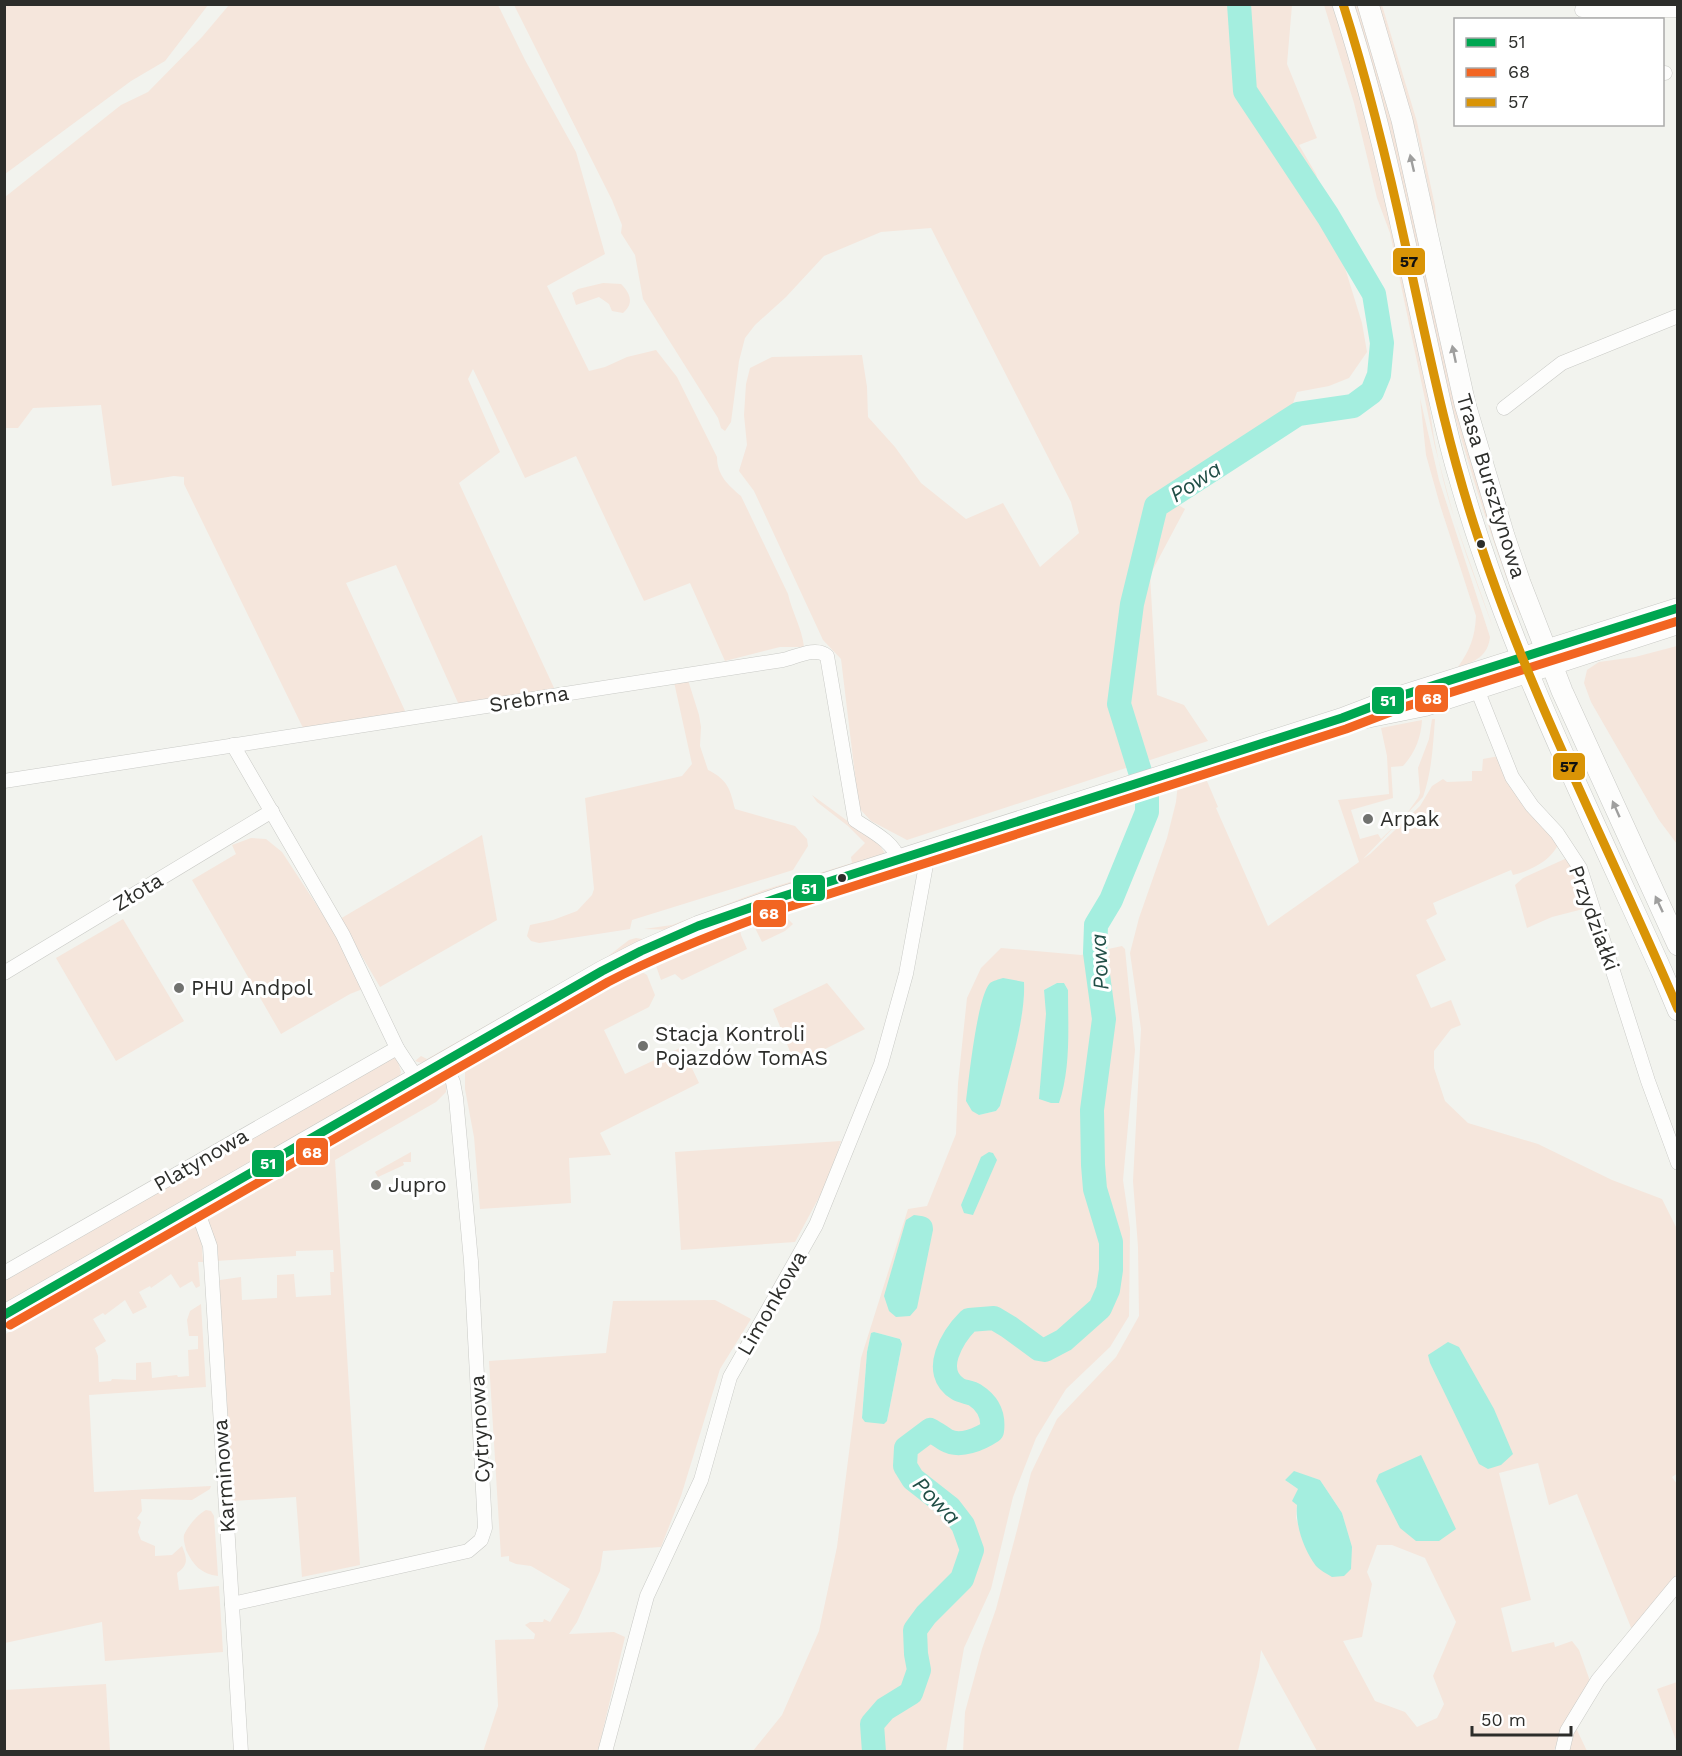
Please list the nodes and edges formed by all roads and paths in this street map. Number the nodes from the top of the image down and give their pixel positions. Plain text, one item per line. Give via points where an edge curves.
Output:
1 (1343, 4) edge
2 (1368, 4) edge
3 (1677, 10) edge
4 (1582, 11) edge
5 (1677, 316) edge
6 (1504, 408) dead end
7 (1677, 608) edge
8 (1677, 624) edge
9 (1548, 658) junction
10 (1524, 665) junction
11 (1477, 689) junction
12 (1445, 691) junction
13 (233, 745) junction
14 (4, 781) edge
15 (272, 812) junction
16 (921, 853) junction
17 (899, 860) junction
18 (1677, 945) edge
19 (4, 973) edge
20 (1677, 1010) edge
21 (397, 1047) junction
22 (444, 1062) junction
23 (416, 1077) junction
24 (1677, 1163) edge
25 (192, 1205) junction
26 (4, 1273) edge
27 (4, 1315) edge
28 (1677, 1583) edge
29 (232, 1604) junction
30 (241, 1752) edge
31 (605, 1752) edge
32 (1562, 1752) edge

1 - 10 main road, Trasa Bursztynowa via 1375,111 1457,471 1488,570
9 -> 2 main road, Trasa Bursztynowa via 1479,455 1402,120
3 - 4 street
5 - 6 street via 1562,363
7 - 9 street
8 - 9 street
9 - 10 street
18 -> 9 main road, Trasa Bursztynowa
10 - 11 street
10 - 12 street
10 - 20 main road, Trasa Bursztynowa
11 - 12 street
11 - 24 street, Przydziałki via 1512,777 1580,868
12 - 16 street via 1396,713 1342,718
13 - 14 street, Srebrna
13 - 15 street
13 - 17 street, Srebrna via 823,652 828,661 855,820 891,845
15 - 19 street, Złota
15 - 21 street via 343,935
16 - 17 street
16 - 31 street, Limonkowa via 926,865 906,974 881,1064 816,1225 730,1377 701,1480 647,1596
17 - 22 street via 740,911 661,942 567,990
21 - 23 street
21 - 26 street, Platynowa
22 - 23 street
22 - 29 street, Cytrynowa via 456,1098 471,1262 485,1528 481,1540 468,1551
23 - 25 street
25 - 27 street
25 - 29 street, Karminowa via 210,1246
28 - 32 street via 1598,1680 1567,1731
29 - 30 street, Karminowa

